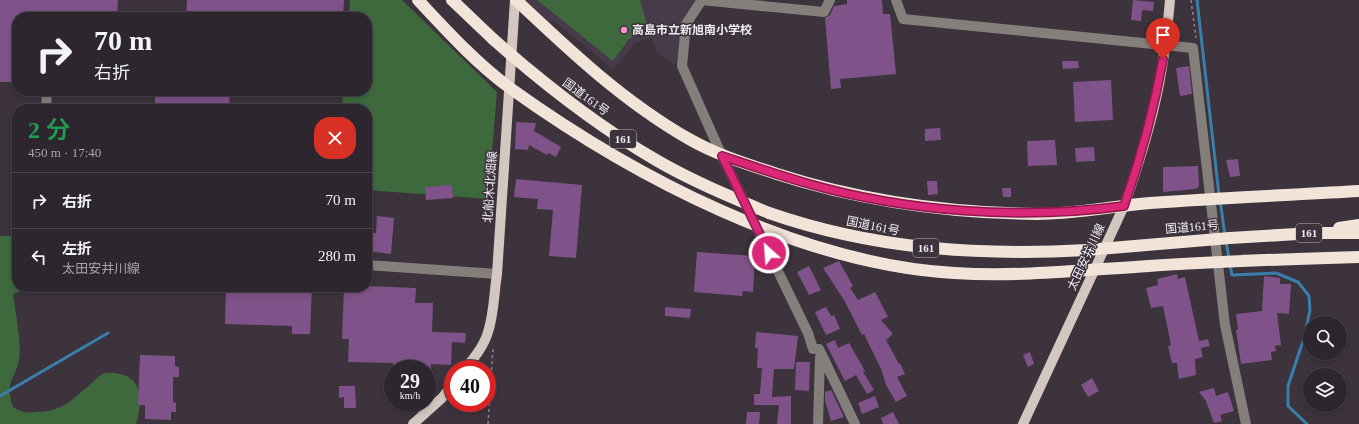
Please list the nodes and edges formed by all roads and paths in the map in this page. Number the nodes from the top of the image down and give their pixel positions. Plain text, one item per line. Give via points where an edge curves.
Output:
1 (418, 0) edge
2 (452, 0) edge
3 (515, 0) edge
4 (701, 0) edge
5 (830, 0) edge
6 (896, 0) edge
7 (1170, 0) edge
8 (1191, 0) edge
9 (1165, 45) junction
10 (1193, 48) junction
11 (509, 87) junction
12 (722, 156) junction
13 (1359, 191) edge
14 (1211, 199) junction
15 (1124, 206) junction
16 (1359, 225) edge
17 (756, 226) junction
18 (1314, 233) junction
19 (1359, 233) edge
20 (1359, 257) edge
21 (1218, 261) junction
22 (372, 265) edge
23 (1094, 269) junction
24 (497, 274) junction
25 (488, 333) junction
26 (819, 349) junction
27 (472, 360) edge
28 (444, 395) edge
29 (413, 424) edge
30 (488, 424) edge
31 (818, 424) edge
32 (855, 424) edge
33 (1023, 424) edge
34 (1246, 424) edge

1 - 11 highway via 459,44
2 - 18 highway, 国道161号 / 161, bridge via 544,84 624,141 687,176 769,213 818,228 902,246 993,252 1087,250
3 - 11 main road, 北船木北畑線
3 - 12 highway via 568,49 643,111
4 - 5 street via 824,12
4 - 12 street via 686,24 682,66
6 - 9 street via 903,19
7 - 9 main road, 太田安井川線
8 - 10 path via 1196,39
9 - 10 street
9 - 15 main road, 太田安井川線 via 1155,102
10 - 14 street
11 - 17 highway via 610,154 670,186
11 - 24 main road, 北船木北畑線
12 - 15 highway via 806,183 908,204 1038,214
12 - 17 street
13 - 14 highway
14 - 15 highway
14 - 21 street
15 - 23 main road, 太田安井川線
16 - 18 highway
17 - 23 highway via 864,260 922,270 992,274
17 - 26 street via 813,348
18 - 19 highway, 国道161号 / 161
20 - 21 highway
21 - 23 highway
21 - 34 street via 1225,326
22 - 24 street
23 - 33 main road, 太田安井川線
24 - 25 main road, 北船木北畑線
25 - 27 main road, 北船木北畑線
25 - 30 path via 493,348
26 - 31 street via 821,364
26 - 32 street
28 - 29 main road

